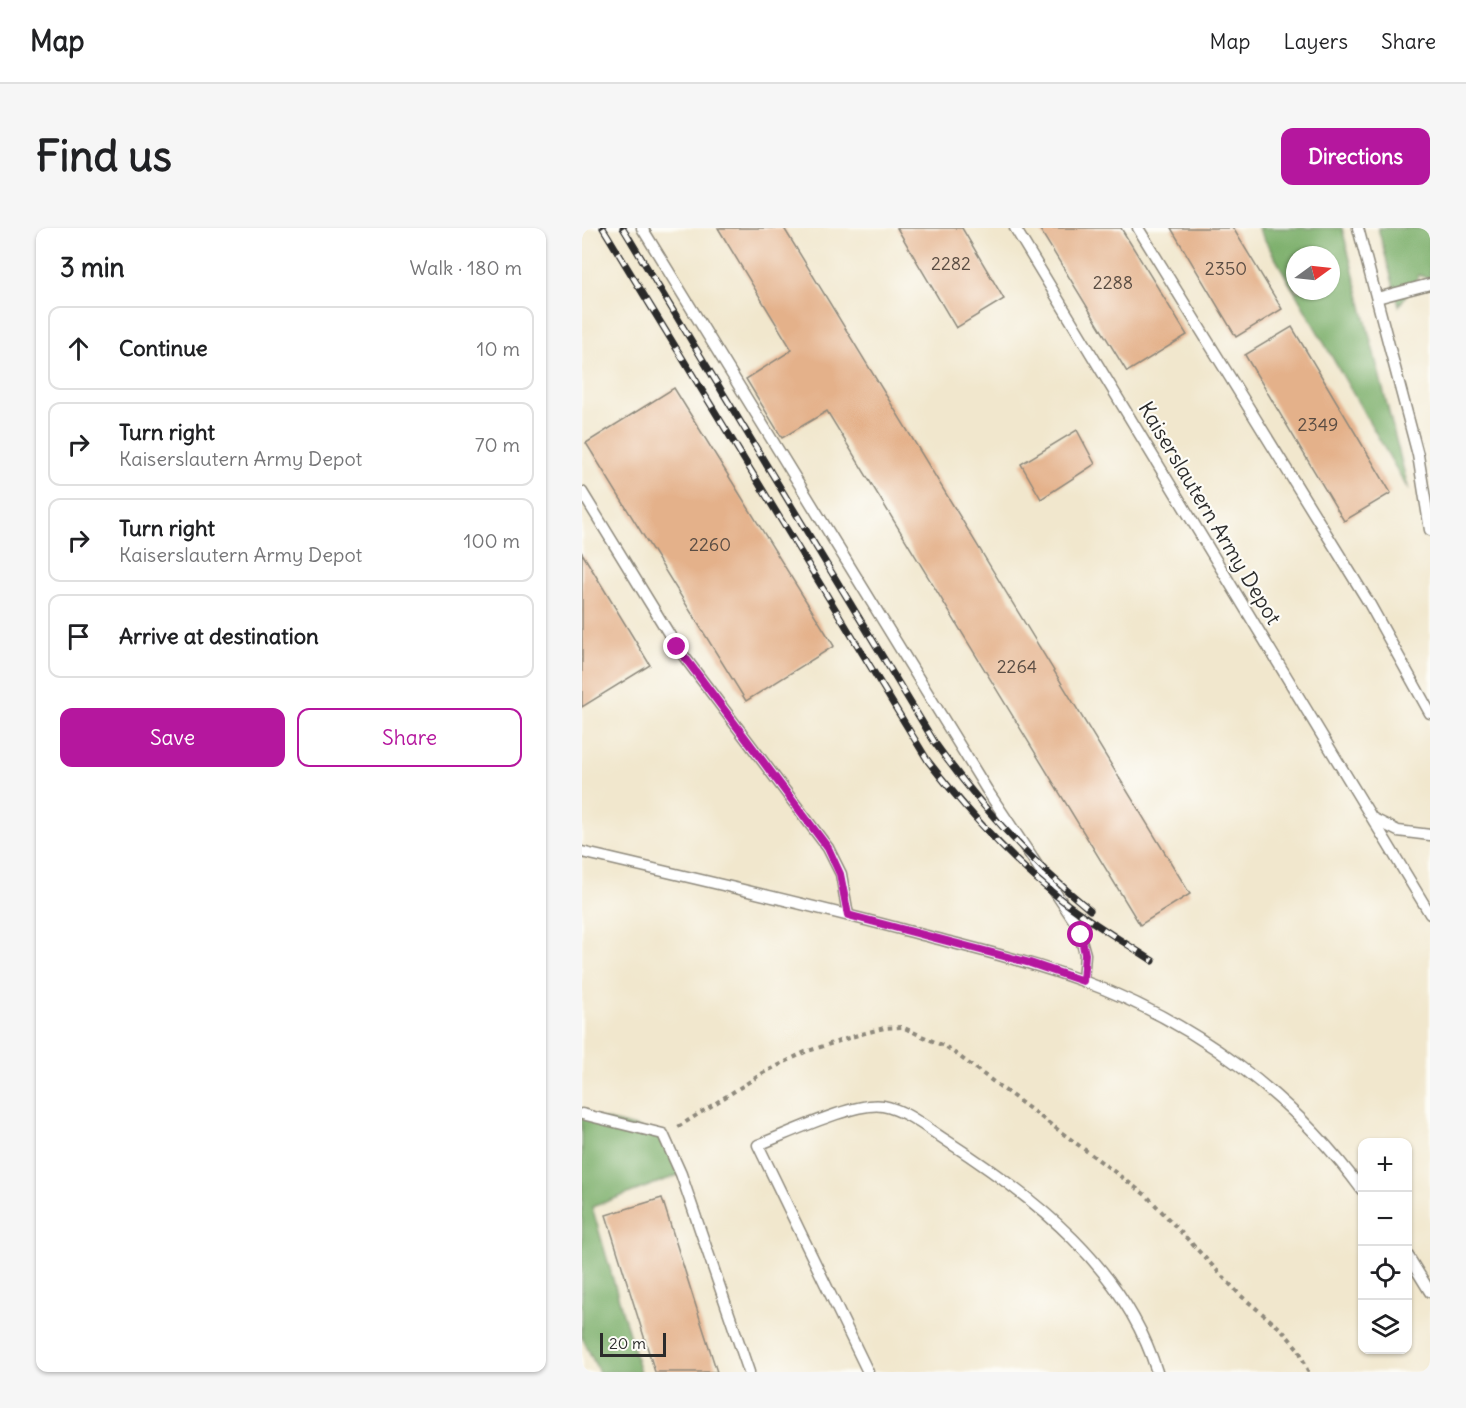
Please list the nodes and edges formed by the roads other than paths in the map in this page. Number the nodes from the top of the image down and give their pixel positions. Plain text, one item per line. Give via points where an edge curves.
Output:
1 (642, 228) edge
2 (1015, 228) edge
3 (1138, 228) edge
4 (1358, 228) edge
5 (1430, 285) edge
6 (1377, 298) junction
7 (582, 492) edge
8 (1430, 530) edge
9 (1430, 713) edge
10 (1372, 818) junction
11 (1430, 835) edge
12 (582, 852) edge
13 (1430, 914) edge
14 (848, 915) junction
15 (1083, 981) junction
16 (582, 1114) edge
17 (1358, 1185) edge
18 (1412, 1264) edge
19 (1430, 1292) edge
20 (749, 1372) edge
21 (868, 1372) edge
22 (1157, 1372) edge

1 - 15 lane via 987,790 1077,925 1085,954
2 - 10 lane, Kaiserslautern Army Depot
3 - 9 lane via 1369,603
4 - 6 lane
5 - 6 lane
6 - 8 lane via 1418,455
7 - 14 lane via 677,647 828,848 840,874
10 - 11 lane via 1398,831
10 - 13 lane, Kaiserslautern Army Depot
12 - 14 lane
14 - 15 lane
15 - 17 lane via 1124,997 1169,1022 1252,1075 1312,1129
16 - 20 lane via 663,1134 681,1174
18 - 19 lane
21 - 22 lane via 758,1145 862,1106 883,1106 905,1114 992,1171 1076,1240 1105,1272 1132,1316

